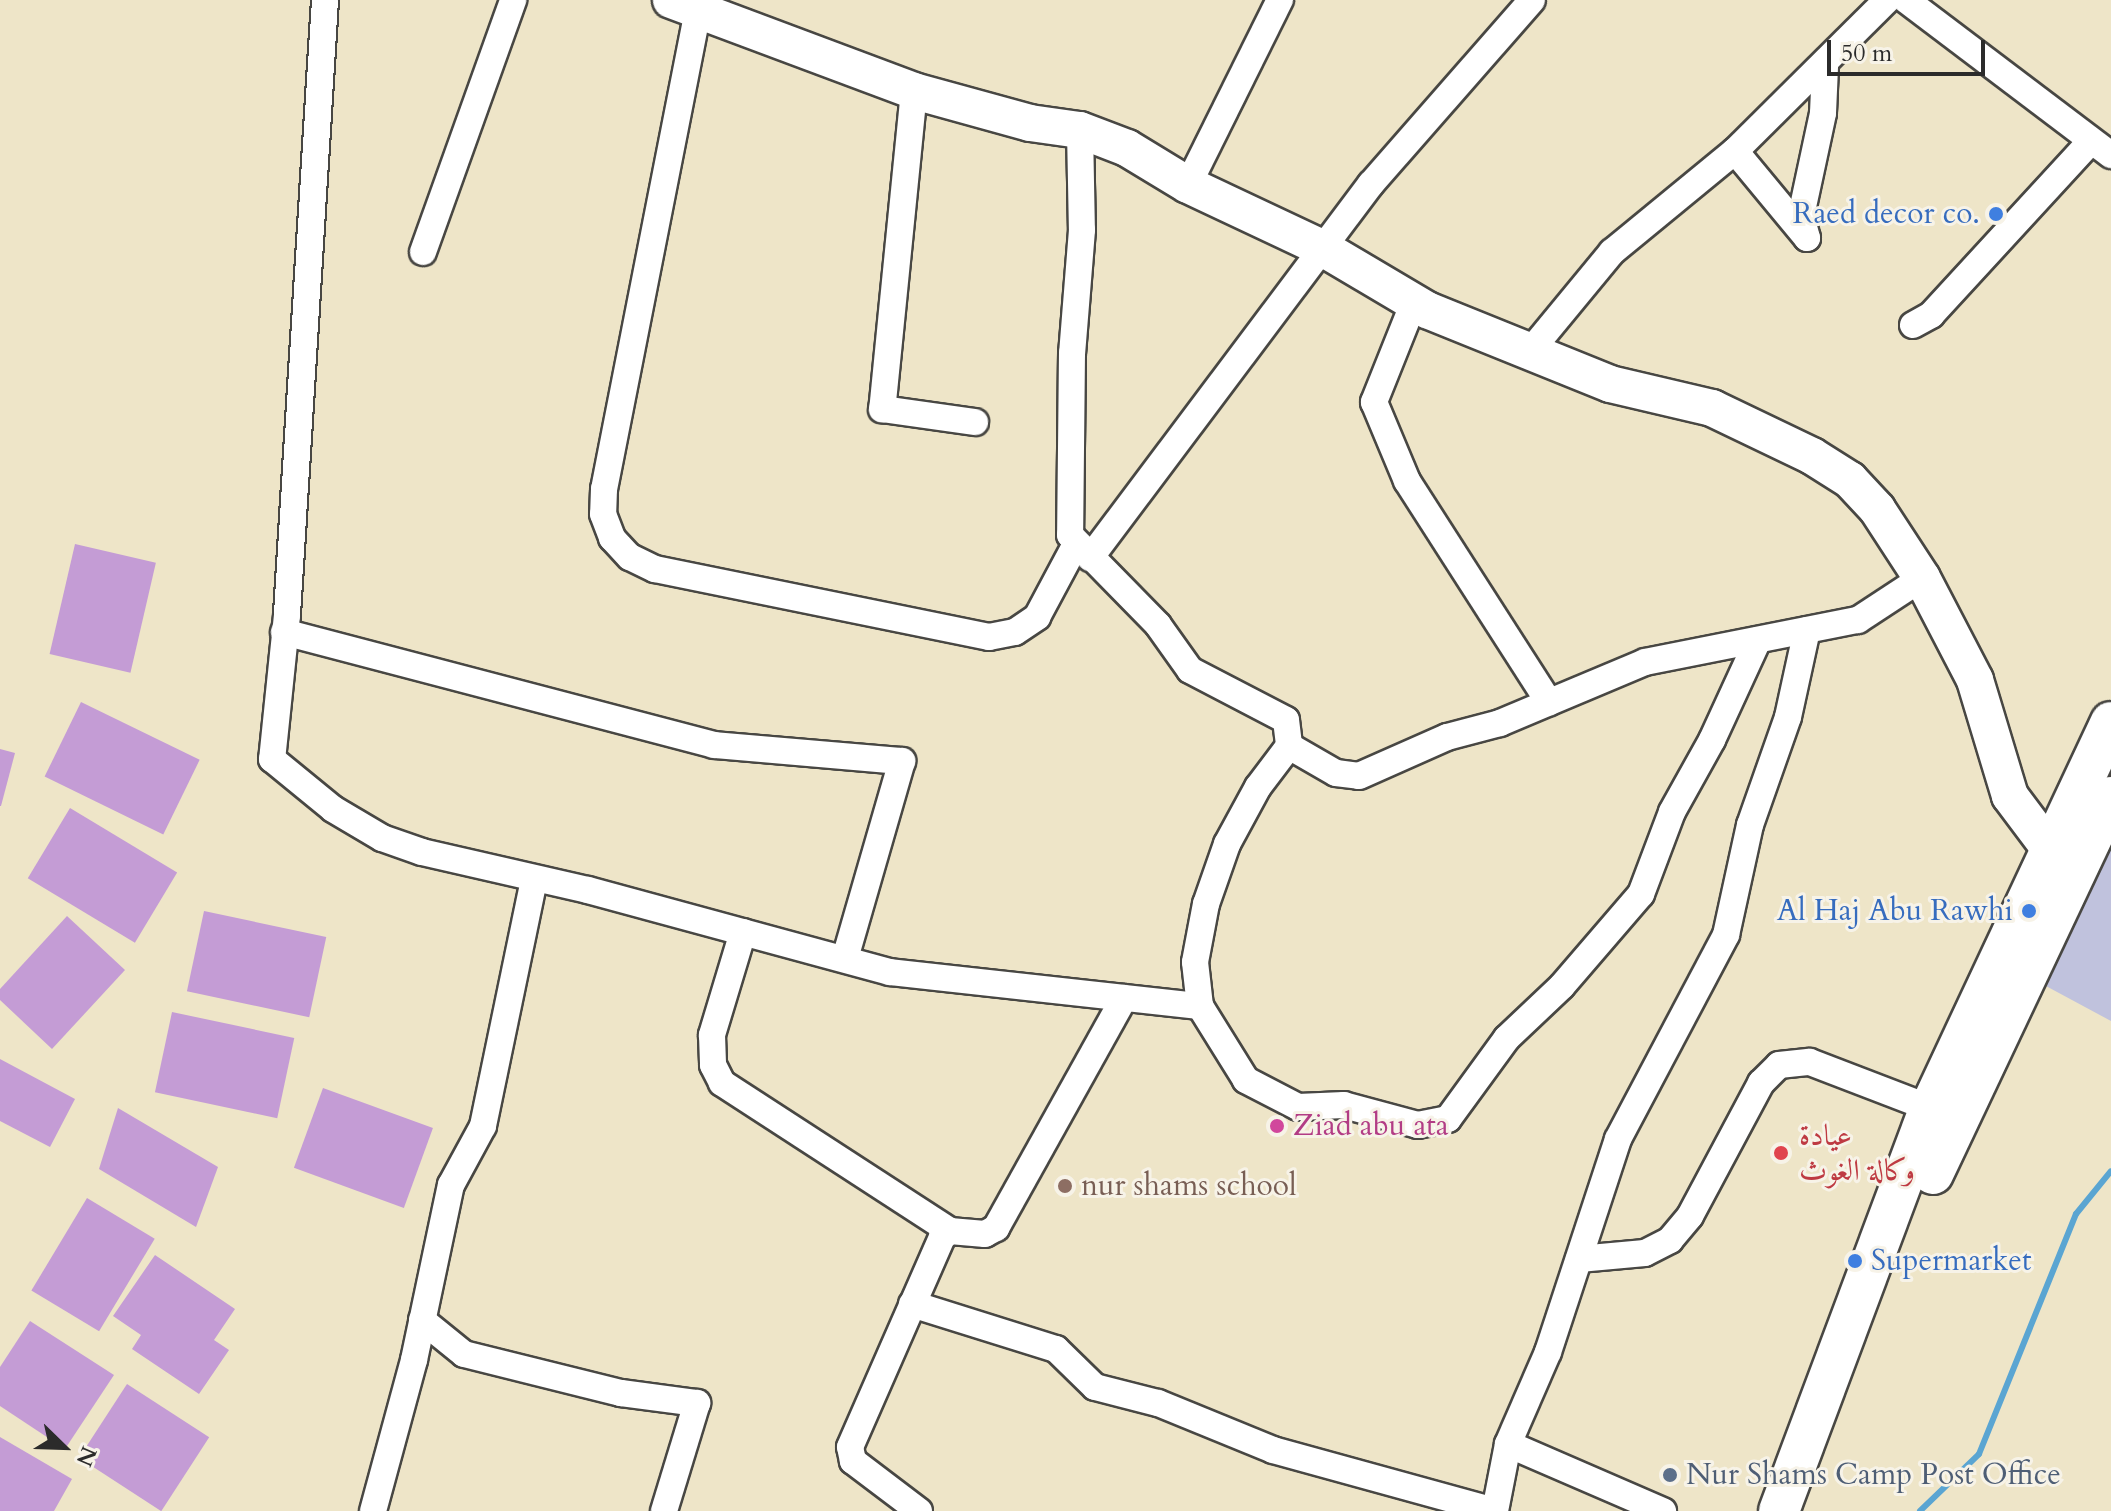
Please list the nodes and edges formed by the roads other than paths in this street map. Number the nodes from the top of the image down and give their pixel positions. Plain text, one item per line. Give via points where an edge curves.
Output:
1 (325, 0) edge
2 (513, 0) edge
3 (1280, 0) edge
4 (1532, 0) edge
5 (1887, 0) edge
6 (1906, 0) edge
7 (690, 5) edge
8 (1825, 67) junction
9 (914, 91) junction
10 (1080, 130) junction
11 (2101, 148) edge
12 (1735, 151) junction
13 (1188, 185) junction
14 (1324, 249) junction
15 (423, 252) dead end
16 (1414, 302) junction
17 (1913, 325) dead end
18 (1532, 349) junction
19 (975, 422) dead end
20 (1083, 551) junction
21 (1922, 578) junction
22 (1807, 630) junction
23 (284, 632) junction
24 (1758, 640) junction
25 (1549, 702) junction
26 (2111, 722) edge
27 (1289, 746) junction
28 (2111, 797) edge
29 (2049, 848) junction
30 (534, 880) junction
31 (743, 932) junction
32 (845, 959) junction
33 (1124, 998) junction
34 (1200, 1006) junction
35 (1930, 1108) junction
36 (950, 1231) junction
37 (1579, 1259) junction
38 (912, 1304) junction
39 (422, 1320) junction
40 (1508, 1444) junction
41 (375, 1511) edge
42 (664, 1511) edge
43 (919, 1511) edge
44 (1494, 1511) edge
45 (1663, 1511) edge
46 (1779, 1511) edge
47 (1807, 1511) edge

1 - 23 street
2 - 15 street
3 - 13 street
4 - 14 street via 1371,184
5 - 8 street
6 - 11 street
7 - 9 street
7 - 20 street via 604,489 603,514 612,538 630,557 655,569 989,637 1015,632 1037,617
8 - 12 street
8 - 12 street via 1823,113 1801,216 1807,238
9 - 10 street via 1030,123
9 - 19 street via 882,409
10 - 13 street via 1127,148
10 - 20 street via 1082,230 1072,353 1068,526
11 - 17 street via 1931,315
12 - 18 street via 1612,252
13 - 14 street
14 - 16 street
14 - 20 street
16 - 18 street
16 - 25 street via 1374,402 1407,481
18 - 21 street via 1610,384 1712,408 1812,456 1850,480 1877,509
20 - 27 street via 1158,625 1197,676 1286,720
21 - 22 street via 1858,620
21 - 29 street via 1975,680 2010,796
22 - 24 street
22 - 37 street via 1788,717 1750,825 1726,935 1618,1139
23 - 30 street via 270,741 272,759 282,770 382,838
23 - 32 street via 714,745 902,761
24 - 25 street via 1645,662
24 - 34 street via 1672,812 1641,894 1562,986 1507,1038 1448,1119 1405,1124 1344,1105 1298,1107 1269,1096 1240,1073
25 - 27 street via 1447,737 1359,776 1336,773
26 - 29 main road
27 - 34 street via 1241,815 1215,873 1195,962
28 - 47 main road via 1950,1133 1852,1374
29 - 35 main road
30 - 31 street
30 - 39 street via 483,1126 451,1185
31 - 32 street
31 - 36 street via 712,1035 713,1065 722,1083
32 - 33 street via 947,980
33 - 34 street
33 - 36 street via 996,1228 985,1234
35 - 37 street via 1810,1062 1779,1065 1761,1083 1690,1216 1670,1240 1635,1255
35 - 46 main road
36 - 38 street
37 - 40 street via 1548,1352
38 - 43 street via 850,1447 853,1461
38 - 44 street via 1056,1349 1095,1387 1158,1403 1273,1450
39 - 41 street
39 - 42 street via 464,1354 621,1393 697,1403
40 - 44 street
40 - 45 street

